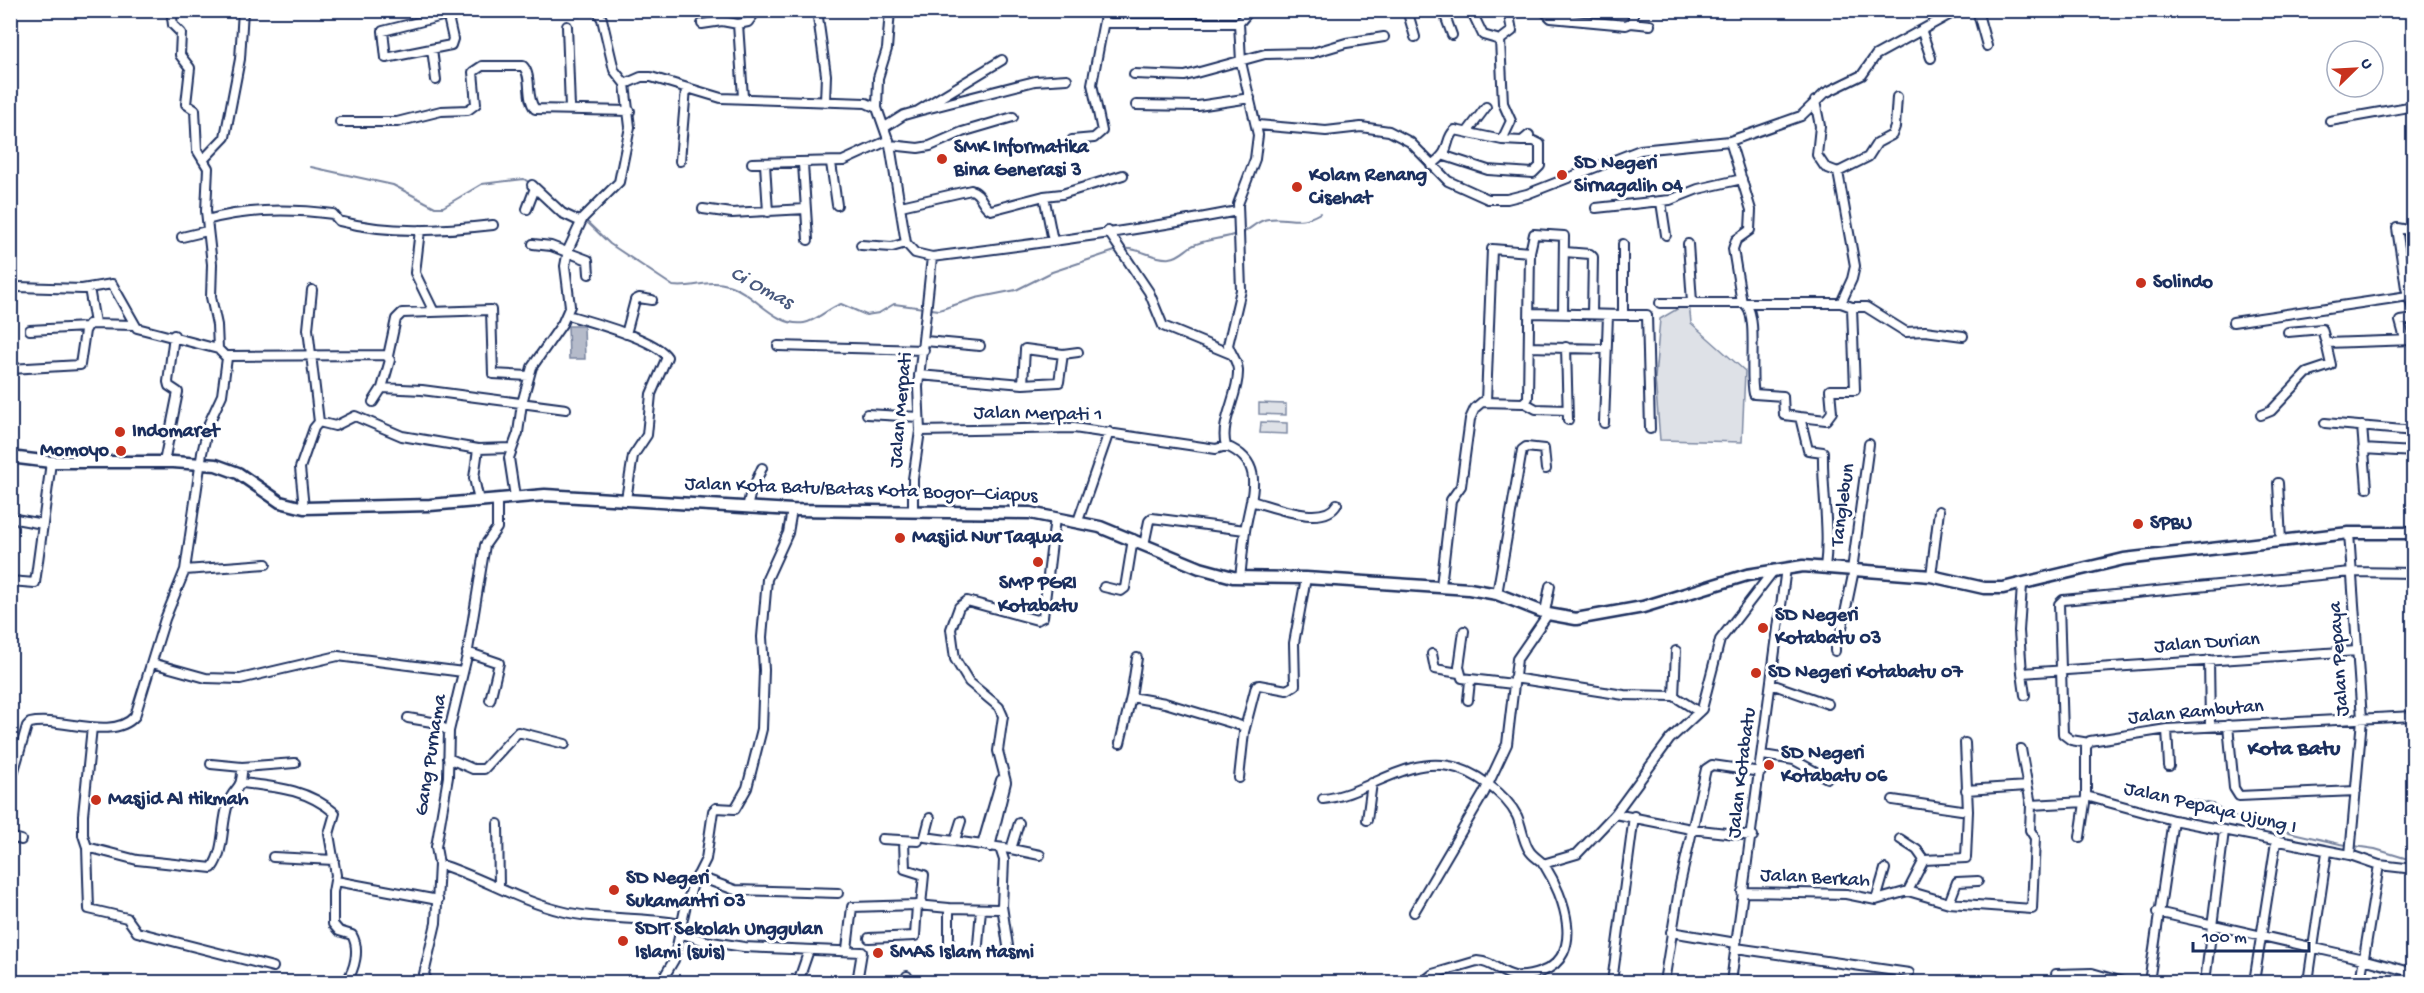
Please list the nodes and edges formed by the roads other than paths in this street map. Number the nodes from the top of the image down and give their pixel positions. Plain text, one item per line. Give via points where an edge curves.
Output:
1 (171, 10) edge
2 (243, 10) edge
3 (466, 10) edge
4 (597, 10) edge
5 (757, 10) edge
6 (817, 10) edge
7 (890, 10) edge
8 (1106, 10) edge
9 (1250, 10) edge
10 (1407, 10) edge
11 (1443, 10) edge
12 (1471, 10) edge
13 (1508, 10) edge
14 (1543, 10) edge
15 (1633, 10) edge
16 (1958, 10) edge
17 (1977, 10) edge
18 (448, 17) junction
19 (1105, 23) junction
20 (1239, 23) junction
21 (1631, 23) junction
22 (702, 24) dead end
23 (738, 24) junction
24 (1650, 25) dead end
25 (567, 26) dead end
26 (1922, 32) junction
27 (1452, 35) dead end
28 (1384, 38) dead end
29 (1415, 38) dead end
30 (1500, 40) junction
31 (1987, 46) dead end
32 (432, 50) junction
33 (1931, 58) dead end
34 (1002, 60) dead end
35 (1241, 62) junction
36 (1134, 74) dead end
37 (1067, 79) dead end
38 (436, 80) dead end
39 (625, 84) junction
40 (686, 88) junction
41 (743, 97) junction
42 (1897, 97) dead end
43 (1250, 98) junction
44 (1815, 101) junction
45 (825, 102) junction
46 (1136, 105) dead end
47 (2414, 106) edge
48 (1486, 107) dead end
49 (570, 108) junction
50 (877, 108) junction
51 (630, 111) junction
52 (918, 111) junction
53 (1012, 117) dead end
54 (2330, 121) dead end
55 (340, 122) dead end
56 (1258, 125) junction
57 (885, 127) junction
58 (1468, 131) junction
59 (1528, 135) dead end
60 (1072, 140) dead end
61 (1502, 140) junction
62 (1522, 141) junction
63 (1730, 141) junction
64 (890, 143) junction
65 (1445, 156) junction
66 (203, 160) junction
67 (680, 161) dead end
68 (752, 163) dead end
69 (831, 163) junction
70 (765, 164) junction
71 (803, 164) junction
72 (1431, 165) junction
73 (1838, 172) junction
74 (1123, 175) dead end
75 (1742, 179) junction
76 (1044, 196) junction
77 (1661, 202) junction
78 (837, 205) dead end
79 (901, 206) junction
80 (703, 208) dead end
81 (1596, 208) dead end
82 (527, 209) dead end
83 (806, 209) junction
84 (1237, 211) junction
85 (768, 212) junction
86 (582, 219) junction
87 (207, 220) junction
88 (493, 225) dead end
89 (420, 230) junction
90 (207, 231) junction
91 (1108, 231) junction
92 (2414, 231) edge
93 (1666, 235) dead end
94 (182, 237) dead end
95 (808, 240) dead end
96 (1053, 241) junction
97 (906, 243) junction
98 (533, 244) dead end
99 (1623, 244) dead end
100 (1688, 244) dead end
101 (861, 245) dead end
102 (567, 252) junction
103 (1530, 252) junction
104 (1565, 252) junction
105 (932, 257) junction
106 (589, 274) dead end
107 (18, 287) dead end
108 (89, 288) junction
109 (312, 290) dead end
110 (2408, 296) junction
111 (652, 300) dead end
112 (1692, 302) junction
113 (1660, 303) dead end
114 (1841, 303) junction
115 (1744, 304) junction
116 (1852, 307) junction
117 (434, 310) junction
118 (2414, 312) edge
119 (1530, 313) junction
120 (1563, 314) junction
121 (1592, 314) junction
122 (567, 315) junction
123 (1608, 315) junction
124 (1623, 315) junction
125 (2414, 319) edge
126 (2234, 322) dead end
127 (95, 323) junction
128 (135, 325) junction
129 (86, 327) junction
130 (30, 330) dead end
131 (2288, 332) dead end
132 (626, 334) junction
133 (174, 335) junction
134 (1963, 336) dead end
135 (2409, 339) edge
136 (925, 341) junction
137 (2326, 343) junction
138 (778, 346) dead end
139 (980, 346) dead end
140 (1529, 347) junction
141 (1566, 348) junction
142 (218, 349) junction
143 (1606, 349) junction
144 (924, 350) junction
145 (1078, 351) dead end
146 (1063, 354) junction
147 (1231, 354) junction
148 (227, 356) junction
149 (312, 356) junction
150 (388, 356) junction
151 (10, 369) edge
152 (919, 375) junction
153 (530, 376) junction
154 (1023, 384) junction
155 (382, 388) junction
156 (1486, 401) junction
157 (373, 402) dead end
158 (522, 403) junction
159 (1525, 403) junction
160 (566, 409) dead end
161 (1567, 410) junction
162 (867, 414) dead end
163 (2260, 415) dead end
164 (919, 417) junction
165 (1800, 417) junction
166 (1568, 420) dead end
167 (319, 422) junction
168 (1604, 423) dead end
169 (2325, 423) dead end
170 (2362, 426) junction
171 (1650, 429) dead end
172 (2414, 430) edge
173 (920, 431) junction
174 (1108, 432) junction
175 (1869, 444) dead end
176 (1226, 446) junction
177 (511, 448) junction
178 (478, 449) junction
179 (2363, 449) junction
180 (2414, 452) edge
181 (10, 457) edge
182 (51, 462) junction
183 (164, 462) junction
184 (200, 464) junction
185 (762, 468) dead end
186 (1546, 469) dead end
187 (2278, 483) dead end
188 (2367, 488) dead end
189 (515, 497) junction
190 (497, 500) junction
191 (626, 500) junction
192 (479, 501) junction
193 (1251, 501) junction
194 (1336, 504) dead end
195 (304, 508) junction
196 (747, 508) junction
197 (792, 510) junction
198 (1939, 511) dead end
199 (913, 512) junction
200 (10, 518) edge
201 (1055, 518) junction
202 (1078, 521) junction
203 (43, 524) junction
204 (1245, 530) junction
205 (2349, 533) junction
206 (2414, 533) edge
207 (1133, 539) junction
208 (2281, 541) junction
209 (1144, 545) junction
210 (267, 564) dead end
211 (1781, 568) junction
212 (1825, 568) junction
213 (185, 570) junction
214 (1853, 570) junction
215 (2351, 572) junction
216 (2414, 573) edge
217 (1931, 576) junction
218 (1240, 578) junction
219 (1306, 578) junction
220 (10, 581) edge
221 (2022, 585) junction
222 (1442, 586) junction
223 (1551, 586) dead end
224 (1104, 587) dead end
225 (1497, 594) junction
226 (1547, 613) junction
227 (1464, 631) dead end
228 (1676, 651) dead end
229 (1835, 651) dead end
230 (2357, 651) junction
231 (467, 652) junction
232 (1432, 654) dead end
233 (1137, 658) dead end
234 (2209, 660) junction
235 (152, 663) junction
236 (2059, 671) junction
237 (463, 672) junction
238 (1459, 673) junction
239 (2022, 673) junction
240 (1470, 681) junction
241 (1514, 681) junction
242 (1772, 684) junction
243 (2025, 695) dead end
244 (1674, 696) junction
245 (1131, 697) junction
246 (490, 700) dead end
247 (1468, 700) dead end
248 (1828, 704) dead end
249 (1699, 712) junction
250 (2414, 716) edge
251 (408, 718) dead end
252 (2362, 719) junction
253 (2210, 725) junction
254 (2228, 725) junction
255 (92, 727) junction
256 (1245, 727) junction
257 (2167, 729) junction
258 (449, 731) junction
259 (1120, 743) dead end
260 (1965, 743) dead end
261 (2088, 743) junction
262 (565, 744) dead end
263 (2021, 748) dead end
264 (1763, 755) junction
265 (448, 758) junction
266 (295, 763) dead end
267 (211, 764) dead end
268 (2169, 766) dead end
269 (242, 767) junction
270 (1761, 772) junction
271 (1239, 778) dead end
272 (1827, 778) dead end
273 (1001, 780) dead end
274 (242, 783) junction
275 (1372, 783) junction
276 (10, 784) edge
277 (1487, 786) junction
278 (2027, 786) junction
279 (1966, 790) junction
280 (2356, 791) junction
281 (1323, 799) dead end
282 (1893, 800) dead end
283 (2085, 800) junction
284 (2031, 805) junction
285 (1968, 811) junction
286 (1615, 814) junction
287 (1634, 816) junction
288 (930, 818) dead end
289 (1367, 819) dead end
290 (2173, 820) junction
291 (961, 821) dead end
292 (1020, 823) dead end
293 (498, 824) dead end
294 (1692, 829) junction
295 (2224, 831) junction
296 (1753, 836) junction
297 (10, 837) edge
298 (2080, 837) dead end
299 (882, 839) dead end
300 (1900, 839) dead end
301 (21, 840) dead end
302 (955, 840) junction
303 (904, 841) junction
304 (918, 841) dead end
305 (2276, 842) junction
306 (986, 846) junction
307 (87, 847) junction
308 (1000, 848) junction
309 (1011, 849) junction
310 (2327, 852) junction
311 (2350, 852) junction
312 (1040, 855) dead end
313 (273, 857) dead end
314 (334, 860) junction
315 (1924, 860) junction
316 (439, 864) junction
317 (1543, 864) junction
318 (2379, 865) junction
319 (1885, 869) dead end
320 (2414, 869) edge
321 (697, 876) junction
322 (1978, 880) dead end
323 (336, 881) junction
324 (500, 886) junction
325 (1908, 891) junction
326 (1742, 892) junction
327 (838, 893) dead end
328 (438, 900) junction
329 (1876, 900) junction
330 (1949, 903) junction
331 (919, 905) junction
332 (1002, 906) junction
333 (950, 908) junction
334 (981, 909) junction
335 (1414, 912) dead end
336 (2157, 912) junction
337 (2214, 923) junction
338 (681, 924) junction
339 (1671, 932) junction
340 (679, 933) junction
341 (2263, 936) junction
342 (869, 938) dead end
343 (978, 945) dead end
344 (1008, 946) dead end
345 (1736, 946) junction
346 (2314, 948) junction
347 (847, 949) junction
348 (949, 949) dead end
349 (809, 950) junction
350 (2363, 958) junction
351 (273, 967) dead end
352 (1909, 973) dead end
353 (2092, 973) junction
354 (2056, 974) dead end
355 (2414, 974) edge
356 (346, 982) edge
357 (428, 982) edge
358 (661, 982) edge
359 (798, 982) edge
360 (857, 982) edge
361 (1424, 982) edge
362 (1612, 982) edge
363 (1664, 982) edge
364 (1731, 982) edge
365 (2092, 982) edge
366 (2123, 982) edge
367 (2149, 982) edge
368 (2205, 982) edge
369 (2254, 982) edge
370 (2308, 982) edge
371 (2360, 982) edge

1 - 66 street via 173,25 182,36 180,55 190,68 185,100 195,110 197,150
2 - 66 street via 240,59 225,137
3 - 18 street
4 - 39 street via 612,64
5 - 23 street via 748,22
6 - 45 street via 826,75
7 - 50 street
8 - 19 street
9 - 20 street
10 - 29 street
11 - 27 street
12 - 30 street via 1483,35
13 - 30 street via 1512,30
14 - 21 street via 1551,18
15 - 21 street
16 - 26 street
17 - 31 street
18 - 32 street via 453,43
18 - 32 street via 382,31 387,58
19 - 20 street
19 - 60 street via 1092,84 1102,132 1094,138
20 - 35 street
21 - 24 street
22 - 23 street
23 - 41 street
25 - 49 street
26 - 33 street
26 - 44 street via 1881,52 1872,58 1862,75
28 - 35 street via 1312,53 1265,54
30 - 61 street via 1503,103 1511,121
32 - 38 street
34 - 52 street
35 - 36 street via 1185,76
35 - 43 street
37 - 52 street via 1035,81
39 - 40 street via 651,77
39 - 51 street
40 - 41 street via 721,98
40 - 67 street
41 - 45 street
42 - 73 street via 1892,135 1877,143 1868,157
43 - 46 street via 1198,106
43 - 56 street
44 - 63 street via 1801,116
44 - 73 street via 1820,126 1817,155 1825,167
45 - 50 street via 866,103
47 - 54 street
48 - 58 street
49 - 51 street
49 - 55 street via 535,109 523,66 482,66 473,72 476,104 468,110 441,111 387,123
50 - 57 street
51 - 86 street via 619,182
52 - 57 street
53 - 64 street via 962,132 930,147
56 - 72 street via 1326,131 1377,128 1403,138
56 - 84 street via 1257,151
57 - 64 street
58 - 61 street
58 - 65 street via 1453,131
59 - 62 street
61 - 62 street
62 - 65 street via 1540,144 1539,166 1533,173 1488,170
63 - 72 street via 1640,150 1507,199 1484,198 1448,181
63 - 75 street
64 - 69 street
64 - 79 street
65 - 72 street
66 - 87 street via 208,168
68 - 70 street
69 - 71 street
69 - 78 street
70 - 71 street
70 - 85 street
71 - 83 street
73 - 114 street via 1855,266
74 - 76 street
75 - 77 street
75 - 115 street via 1751,216 1750,230 1736,240 1733,249
76 - 79 street via 992,210 971,190
76 - 96 street
77 - 81 street
77 - 93 street
79 - 97 street
80 - 85 street via 732,213
82 - 86 street via 533,187 562,213
83 - 85 street
83 - 95 street
84 - 91 street via 1173,224
84 - 147 street via 1241,290 1228,345
86 - 102 street
87 - 89 street via 297,211 333,214 339,221 371,228
87 - 90 street
88 - 89 street
89 - 117 street via 415,273
90 - 94 street
90 - 142 street
91 - 96 street
91 - 147 street via 1149,292 1165,328
92 - 110 street via 2397,228
96 - 105 street
97 - 101 street via 892,247
97 - 105 street via 915,253
98 - 102 street
99 - 124 street
100 - 112 street
102 - 106 street via 588,260
102 - 122 street
103 - 104 street via 1531,237 1536,234 1563,235
103 - 119 street
103 - 156 street via 1492,249
104 - 120 street
104 - 121 street via 1593,257
105 - 136 street, Jalan Merpati
107 - 108 street
108 - 127 street
108 - 128 street via 113,285
109 - 149 street via 308,321
110 - 118 street
110 - 126 street
111 - 132 street via 637,298
112 - 113 street
112 - 115 street
114 - 115 street
114 - 116 street
115 - 165 street via 1751,316 1754,394 1783,396 1784,415
116 - 134 street via 1866,307 1906,332
116 - 165 street via 1855,390 1830,390 1832,412 1826,420
117 - 150 street via 399,315
117 - 153 street via 492,310 493,374
119 - 120 street
119 - 140 street
120 - 121 street
121 - 123 street
122 - 132 street
122 - 153 street via 537,358
123 - 124 street
123 - 143 street
124 - 171 street via 1647,315
125 - 135 street via 2400,321
127 - 128 street
127 - 129 street
128 - 133 street
129 - 130 street
129 - 151 street via 80,365
131 - 137 street via 2322,329
132 - 191 street via 661,350 667,357 651,394 646,435 633,456
133 - 142 street
133 - 183 street via 168,382 178,392
135 - 137 street
136 - 139 street
136 - 144 street, Jalan Merpati
137 - 163 street via 2331,365 2307,373 2271,411
138 - 144 street
140 - 141 street
140 - 159 street
141 - 143 street
141 - 161 street
142 - 148 street
143 - 168 street
144 - 152 street, Jalan Merpati
145 - 146 street
146 - 154 street via 1061,381
146 - 154 street via 1025,349
147 - 176 street via 1238,375 1224,435
148 - 149 street
148 - 184 street via 222,395 207,429
149 - 150 street
149 - 167 street
150 - 155 street
152 - 154 street
152 - 164 street, Jalan Merpati
153 - 158 street
155 - 157 street
155 - 158 street
156 - 159 street
156 - 222 street via 1477,404 1470,419 1461,486 1451,500
158 - 160 street
158 - 177 street via 518,433
159 - 161 street via 1536,410
161 - 166 street
162 - 164 street
164 - 173 street, Jalan Merpati
165 - 212 street via 1808,450 1823,452 1828,544
167 - 178 street via 335,426 355,416 402,436
167 - 195 street via 299,472
169 - 170 street
170 - 172 street
170 - 179 street
173 - 174 street, Jalan Merpati 1 via 1064,428
173 - 199 street, Jalan Merpati
174 - 176 street, Jalan Merpati 1 via 1216,449
174 - 202 street
175 - 214 street, Tanglebun
176 - 193 street via 1240,452 1250,464
177 - 178 street
177 - 189 street via 509,469
178 - 192 street via 474,478
179 - 180 street
179 - 188 street
181 - 182 main road, Jalan Kota Batu/Batas Kota Bogor–Ciapus
182 - 183 main road, Jalan Kota Batu/Batas Kota Bogor–Ciapus
182 - 203 street
183 - 184 main road, Jalan Kota Batu/Batas Kota Bogor–Ciapus
184 - 195 main road, Jalan Kota Batu/Batas Kota Bogor–Ciapus via 228,469 280,502
184 - 213 street
185 - 196 street
186 - 225 street via 1544,450 1522,450
187 - 208 street
189 - 190 main road, Jalan Kota Batu/Batas Kota Bogor–Ciapus
189 - 191 main road, Jalan Kota Batu/Batas Kota Bogor–Ciapus
190 - 192 main road, Jalan Kota Batu/Batas Kota Bogor–Ciapus
190 - 231 street, Gang Purnama via 497,528 485,545
191 - 196 main road, Jalan Kota Batu/Batas Kota Bogor–Ciapus
192 - 195 main road, Jalan Kota Batu/Batas Kota Bogor–Ciapus
193 - 194 street via 1314,516 1329,513
193 - 204 street
196 - 197 main road, Jalan Kota Batu/Batas Kota Bogor–Ciapus
197 - 199 main road, Jalan Kota Batu/Batas Kota Bogor–Ciapus
197 - 321 street via 766,590 760,736 747,788 736,807 713,811 706,859
198 - 217 street
199 - 201 main road, Jalan Kota Batu/Batas Kota Bogor–Ciapus via 1016,513
200 - 203 street
201 - 202 main road, Jalan Kota Batu/Batas Kota Bogor–Ciapus
201 - 306 street via 1043,617 1037,620 967,601 959,607 951,629 951,643 961,671 999,707 1003,716 998,751 1006,782
202 - 207 main road, Jalan Kota Batu/Batas Kota Bogor–Ciapus
203 - 220 street via 35,583
204 - 209 street via 1152,518
204 - 218 street
205 - 206 main road, Jalan Kota Batu/Batas Kota Bogor–Ciapus
205 - 208 main road, Jalan Kota Batu/Batas Kota Bogor–Ciapus
205 - 215 street, Jalan Pepaya
207 - 209 main road, Jalan Kota Batu/Batas Kota Bogor–Ciapus
207 - 224 street via 1125,588 1121,591
208 - 221 main road, Jalan Kota Batu/Batas Kota Bogor–Ciapus via 2106,561
209 - 218 main road, Jalan Kota Batu/Batas Kota Bogor–Ciapus via 1200,568
210 - 213 street
211 - 212 main road, Jalan Kota Batu/Batas Kota Bogor–Ciapus
211 - 226 main road, Jalan Kota Batu/Batas Kota Bogor–Ciapus via 1599,617 1576,619
211 - 242 street, Jalan Kotabatu
211 - 249 street via 1720,640 1705,704
212 - 214 main road, Jalan Kota Batu/Batas Kota Bogor–Ciapus
213 - 235 street
214 - 217 main road, Jalan Kota Batu/Batas Kota Bogor–Ciapus
214 - 229 street, Tanglebun
215 - 216 street
215 - 230 street, Jalan Pepaya
215 - 236 street via 2062,600
217 - 221 main road, Jalan Kota Batu/Batas Kota Bogor–Ciapus via 1984,588
218 - 219 main road, Jalan Kota Batu/Batas Kota Bogor–Ciapus
219 - 222 main road, Jalan Kota Batu/Batas Kota Bogor–Ciapus
219 - 256 street via 1294,643 1295,685 1287,690 1257,685
221 - 239 street
222 - 225 main road, Jalan Kota Batu/Batas Kota Bogor–Ciapus
223 - 226 street
225 - 226 main road, Jalan Kota Batu/Batas Kota Bogor–Ciapus
226 - 241 street via 1520,654
227 - 238 street
228 - 244 street
230 - 234 street, Jalan Durian
230 - 252 street, Jalan Pepaya
231 - 237 street, Gang Purnama
231 - 246 street via 499,663
232 - 238 street via 1434,669
233 - 245 street
234 - 236 street, Jalan Durian
234 - 253 street
235 - 237 street via 206,678 240,679 338,656
235 - 255 street via 134,718 119,725
236 - 239 street, Jalan Durian
236 - 261 street via 2063,734
237 - 258 street, Gang Purnama
238 - 240 street
239 - 243 street
240 - 241 street
240 - 247 street
241 - 244 street via 1624,695
241 - 277 street via 1509,736
242 - 248 street
242 - 264 street, Jalan Kotabatu
244 - 249 street
245 - 256 street
245 - 259 street
249 - 286 street via 1670,739
250 - 252 street, Jalan Rambutan
251 - 258 street via 434,722
252 - 254 street, Jalan Rambutan
252 - 280 street, Jalan Pepaya
253 - 254 street, Jalan Rambutan
253 - 257 street, Jalan Rambutan
254 - 280 street via 2234,788 2239,796
255 - 276 street via 28,724
255 - 307 street via 83,815
256 - 271 street
257 - 261 street, Jalan Rambutan
257 - 268 street
258 - 265 street, Gang Purnama
260 - 279 street
261 - 283 street
262 - 265 street via 518,732 484,769
263 - 278 street
264 - 270 street, Jalan Kotabatu
264 - 272 street via 1794,760
265 - 316 street, Gang Purnama via 436,847
266 - 269 street
267 - 269 street
269 - 274 street
270 - 294 street via 1708,766
270 - 296 street, Jalan Kotabatu
273 - 306 street
274 - 307 street via 228,804 212,868 137,860
274 - 314 street via 294,789 334,812 329,837
275 - 277 street via 1421,766 1447,765 1467,771
275 - 281 street via 1340,797
275 - 289 street
277 - 317 street via 1512,808 1527,849
277 - 335 street
278 - 279 street
278 - 284 street
279 - 285 street
280 - 311 street, Jalan Pepaya
282 - 285 street
283 - 284 street, Jalan Pepaya Ujung I
283 - 290 street, Jalan Pepaya Ujung I
283 - 298 street
284 - 330 street via 2030,830 2035,838 2032,909
285 - 315 street via 1967,856
286 - 287 street
286 - 317 street via 1577,854
287 - 294 street
287 - 362 street
288 - 302 street via 925,837
290 - 295 street, Jalan Pepaya Ujung I
290 - 336 street
291 - 302 street
292 - 309 street
293 - 324 street
294 - 296 street
294 - 339 street
295 - 305 street, Jalan Pepaya Ujung I
295 - 337 street
296 - 326 street, Jalan Kotabatu
297 - 301 street
299 - 303 street
300 - 315 street
302 - 306 street
303 - 304 street
303 - 331 street via 905,869 924,875
305 - 310 street, Jalan Pepaya Ujung I
305 - 341 street
306 - 308 street
307 - 351 street via 90,911 127,918 137,933
308 - 309 street
308 - 332 street via 1004,874
309 - 312 street
310 - 311 street, Jalan Pepaya Ujung I
310 - 346 street
311 - 318 street, Jalan Pepaya Ujung I
313 - 314 street
314 - 323 street
315 - 325 street
316 - 324 street
316 - 328 street, Gang Purnama
317 - 361 street via 1567,926 1565,953 1559,962 1542,972 1518,976 1477,961 1433,974
318 - 320 street, Jalan Pepaya Ujung I
318 - 350 street
319 - 329 street
321 - 327 street via 735,890
321 - 338 street
322 - 330 street via 1957,882
323 - 328 street
323 - 356 street via 333,924 339,931 352,935 356,944 352,971
324 - 338 street via 568,913
325 - 329 street, Jalan Berkah
325 - 330 street
326 - 329 street, Jalan Berkah via 1846,894
326 - 345 street, Jalan Kotabatu
328 - 357 street, Gang Purnama via 424,974
331 - 333 street
331 - 342 street via 915,936
331 - 347 street via 850,907
332 - 334 street
332 - 344 street
333 - 334 street
333 - 348 street
334 - 343 street
336 - 337 street
336 - 367 street
337 - 341 street
337 - 368 street
338 - 340 street
339 - 345 street
339 - 363 street
340 - 349 street via 728,945
340 - 358 street via 674,960
341 - 346 street
341 - 369 street
345 - 352 street
345 - 364 street, Jalan Kotabatu
346 - 350 street
346 - 370 street
347 - 349 street
347 - 360 street via 862,952
349 - 359 street
350 - 355 street
350 - 371 street
353 - 354 street
353 - 365 street
353 - 366 street

